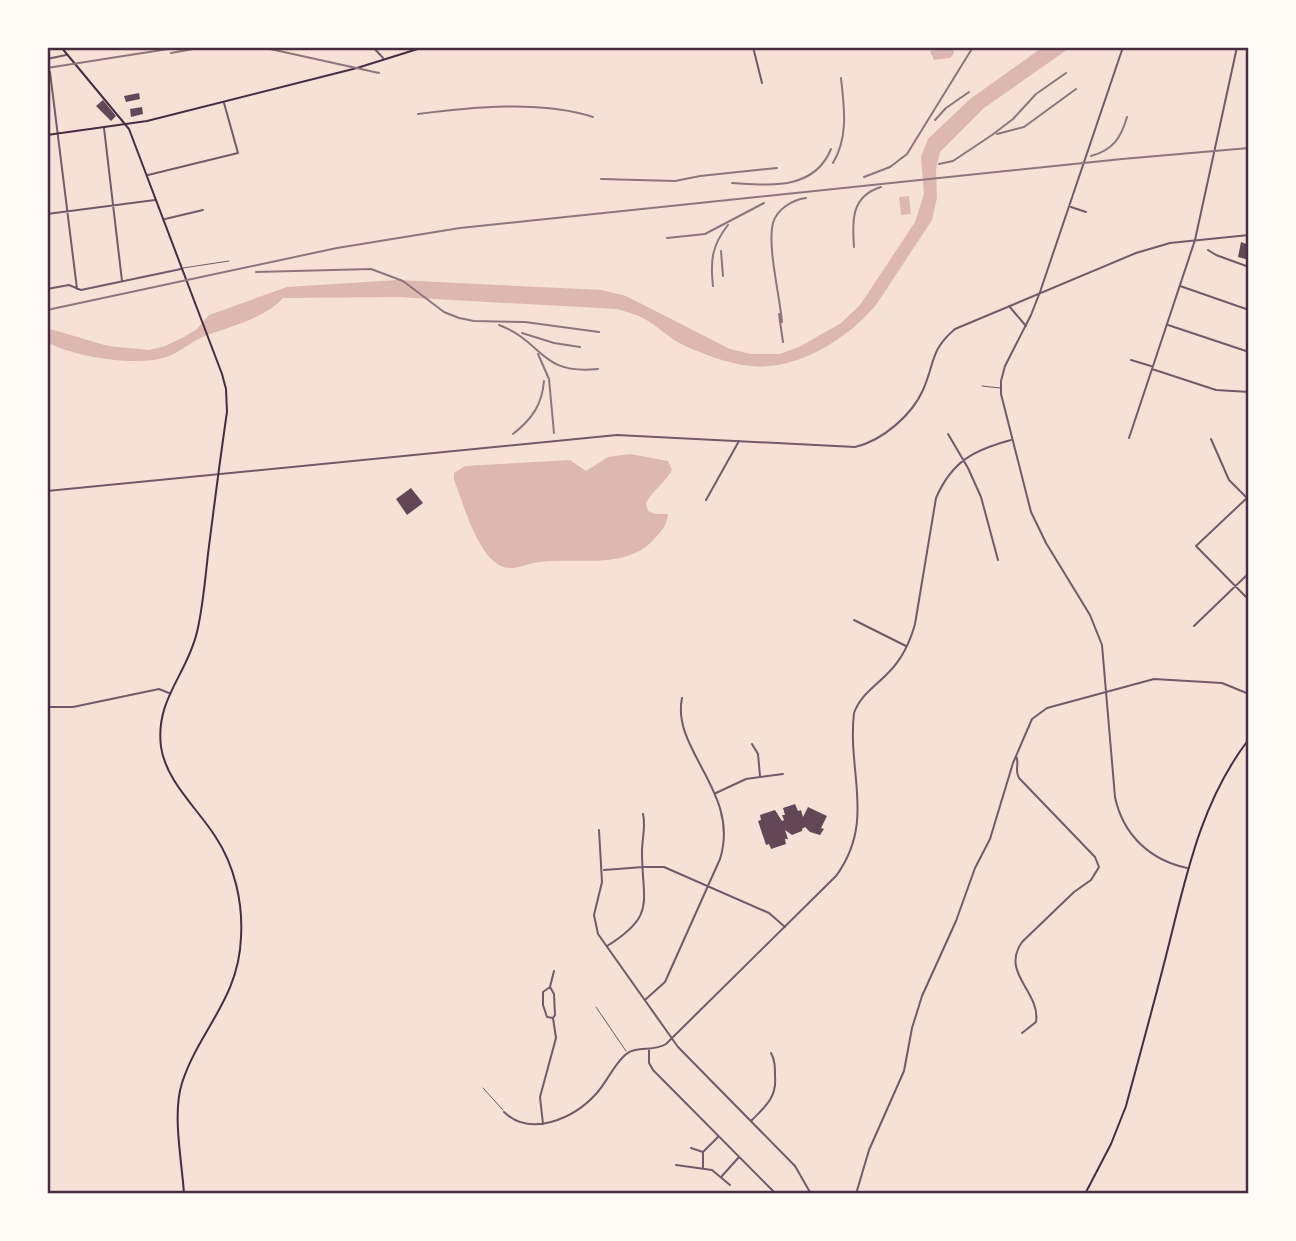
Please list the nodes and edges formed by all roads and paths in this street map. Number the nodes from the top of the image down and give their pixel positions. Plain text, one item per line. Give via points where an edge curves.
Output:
1 (61, 47) edge
2 (373, 47) edge
3 (424, 47) edge
4 (753, 47) edge
5 (1122, 47) edge
6 (1237, 47) edge
7 (67, 54) junction
8 (47, 59) edge
9 (383, 59) junction
10 (50, 72) dead end
11 (762, 83) dead end
12 (223, 102) junction
13 (127, 125) junction
14 (104, 128) junction
15 (58, 133) junction
16 (47, 135) edge
17 (147, 175) junction
18 (156, 200) junction
19 (113, 206) junction
20 (1070, 206) junction
21 (203, 209) dead end
22 (67, 211) junction
23 (1086, 212) dead end
24 (47, 214) edge
25 (163, 219) junction
26 (1249, 235) edge
27 (1195, 240) junction
28 (1208, 250) dead end
29 (229, 261) dead end
30 (1249, 267) edge
31 (182, 268) junction
32 (122, 281) junction
33 (1180, 286) junction
34 (47, 289) edge
35 (77, 289) junction
36 (1041, 292) junction
37 (1009, 305) junction
38 (1249, 310) edge
39 (1167, 324) junction
40 (1026, 326) junction
41 (1249, 352) edge
42 (1130, 360) dead end
43 (1152, 368) junction
44 (982, 386) dead end
45 (1000, 388) junction
46 (1249, 392) edge
47 (948, 434) dead end
48 (1129, 438) dead end
49 (1211, 439) dead end
50 (1011, 440) junction
51 (739, 441) junction
52 (963, 460) junction
53 (218, 475) junction
54 (47, 492) edge
55 (1248, 498) edge
56 (706, 500) dead end
57 (998, 560) dead end
58 (1249, 573) edge
59 (1236, 586) junction
60 (1249, 600) edge
61 (854, 621) dead end
62 (1194, 626) dead end
63 (907, 647) junction
64 (1106, 691) junction
65 (169, 693) junction
66 (1249, 694) edge
67 (682, 698) dead end
68 (47, 707) edge
69 (1249, 739) edge
70 (752, 744) dead end
71 (1016, 755) junction
72 (783, 774) dead end
73 (760, 777) junction
74 (715, 793) junction
75 (643, 814) dead end
76 (599, 830) dead end
77 (643, 867) junction
78 (1187, 868) junction
79 (603, 870) junction
80 (708, 886) junction
81 (785, 927) junction
82 (606, 946) junction
83 (554, 971) dead end
84 (550, 987) junction
85 (644, 1000) junction
86 (596, 1007) dead end
87 (553, 1018) junction
88 (1022, 1032) dead end
89 (672, 1039) junction
90 (649, 1049) junction
91 (628, 1053) junction
92 (771, 1053) dead end
93 (483, 1088) dead end
94 (504, 1112) joint
95 (751, 1121) junction
96 (543, 1124) junction
97 (719, 1136) junction
98 (691, 1148) dead end
99 (703, 1152) junction
100 (739, 1157) junction
101 (676, 1165) dead end
102 (703, 1169) junction
103 (721, 1177) junction
104 (730, 1185) dead end
105 (184, 1194) edge
106 (776, 1194) edge
107 (811, 1194) edge
108 (856, 1194) edge
109 (1085, 1194) edge

1 - 7 main road
2 - 9 street
3 - 9 main road
4 - 11 street
5 - 20 street
6 - 27 street
7 - 8 street
7 - 13 main road
9 - 12 main road
10 - 15 street
12 - 13 main road
12 - 17 street via 238,153
13 - 14 main road
13 - 17 main road
14 - 15 main road
14 - 19 street
15 - 16 main road
15 - 22 street
17 - 18 main road
18 - 19 street
18 - 25 main road
19 - 22 street
19 - 32 street
20 - 23 street
20 - 36 street
21 - 25 street
22 - 24 street
22 - 35 street
25 - 31 main road
26 - 27 street
27 - 33 street
27 - 36 street via 1136,253
28 - 30 street
29 - 31 lane
31 - 32 street
31 - 53 main road via 227,398
32 - 35 street
33 - 38 street
33 - 39 street
34 - 35 street via 69,285
36 - 37 street
36 - 40 street
37 - 40 street
37 - 51 street via 949,334 932,358 916,402 874,441 842,448
39 - 41 street
39 - 43 street
40 - 45 street via 1005,366
42 - 43 street
43 - 46 street via 1216,390
43 - 48 street
44 - 45 lane
45 - 50 street
47 - 52 street
49 - 55 street via 1229,480
50 - 52 street via 984,447
50 - 64 street via 1031,512 1098,633
51 - 53 street via 617,435
51 - 56 street
52 - 57 street via 981,497
52 - 63 street via 944,480 933,505 915,624
53 - 54 street
53 - 65 main road via 198,628 189,657
55 - 59 street via 1196,546
58 - 59 street
59 - 60 street
59 - 62 street
61 - 63 street
63 - 81 street via 888,674 862,697 854,713 859,815 850,853 830,883
64 - 66 street via 1161,678 1222,682
64 - 71 street via 1038,713
64 - 78 street via 1121,818 1147,850
65 - 68 street via 159,689 73,707
65 - 105 main road via 161,727 164,760 224,852 237,889 242,926 233,983 181,1088 178,1112
67 - 74 street via 685,729
69 - 78 main road via 1218,788
70 - 73 street
71 - 88 street via 1019,778 1095,857 1099,867 1017,950 1016,972 1037,1012 1036,1022
71 - 108 street via 990,839 925,987 904,1071 869,1150
72 - 73 street
73 - 74 street
74 - 80 street via 725,836
75 - 77 street
76 - 79 street
77 - 79 street
77 - 80 street via 664,867
77 - 82 street via 641,915 628,932
78 - 109 main road via 1126,1106
79 - 82 street via 594,920
80 - 81 street via 769,913
80 - 85 street via 665,982
81 - 89 street
82 - 85 street
83 - 84 street
84 - 87 street
84 - 87 street via 543,992 542,1005 547,1017
85 - 89 street
86 - 91 lane
87 - 96 street via 556,1038 540,1097
89 - 90 street
89 - 95 street
90 - 91 street
90 - 97 street via 652,1068
91 - 96 street via 588,1102
92 - 95 street via 775,1092
93 - 94 lane
94 - 96 street via 519,1122
95 - 107 street via 795,1167
97 - 99 street
97 - 100 street
98 - 99 street
99 - 102 street
100 - 103 street
100 - 106 street
101 - 102 street
102 - 103 street
103 - 104 street

